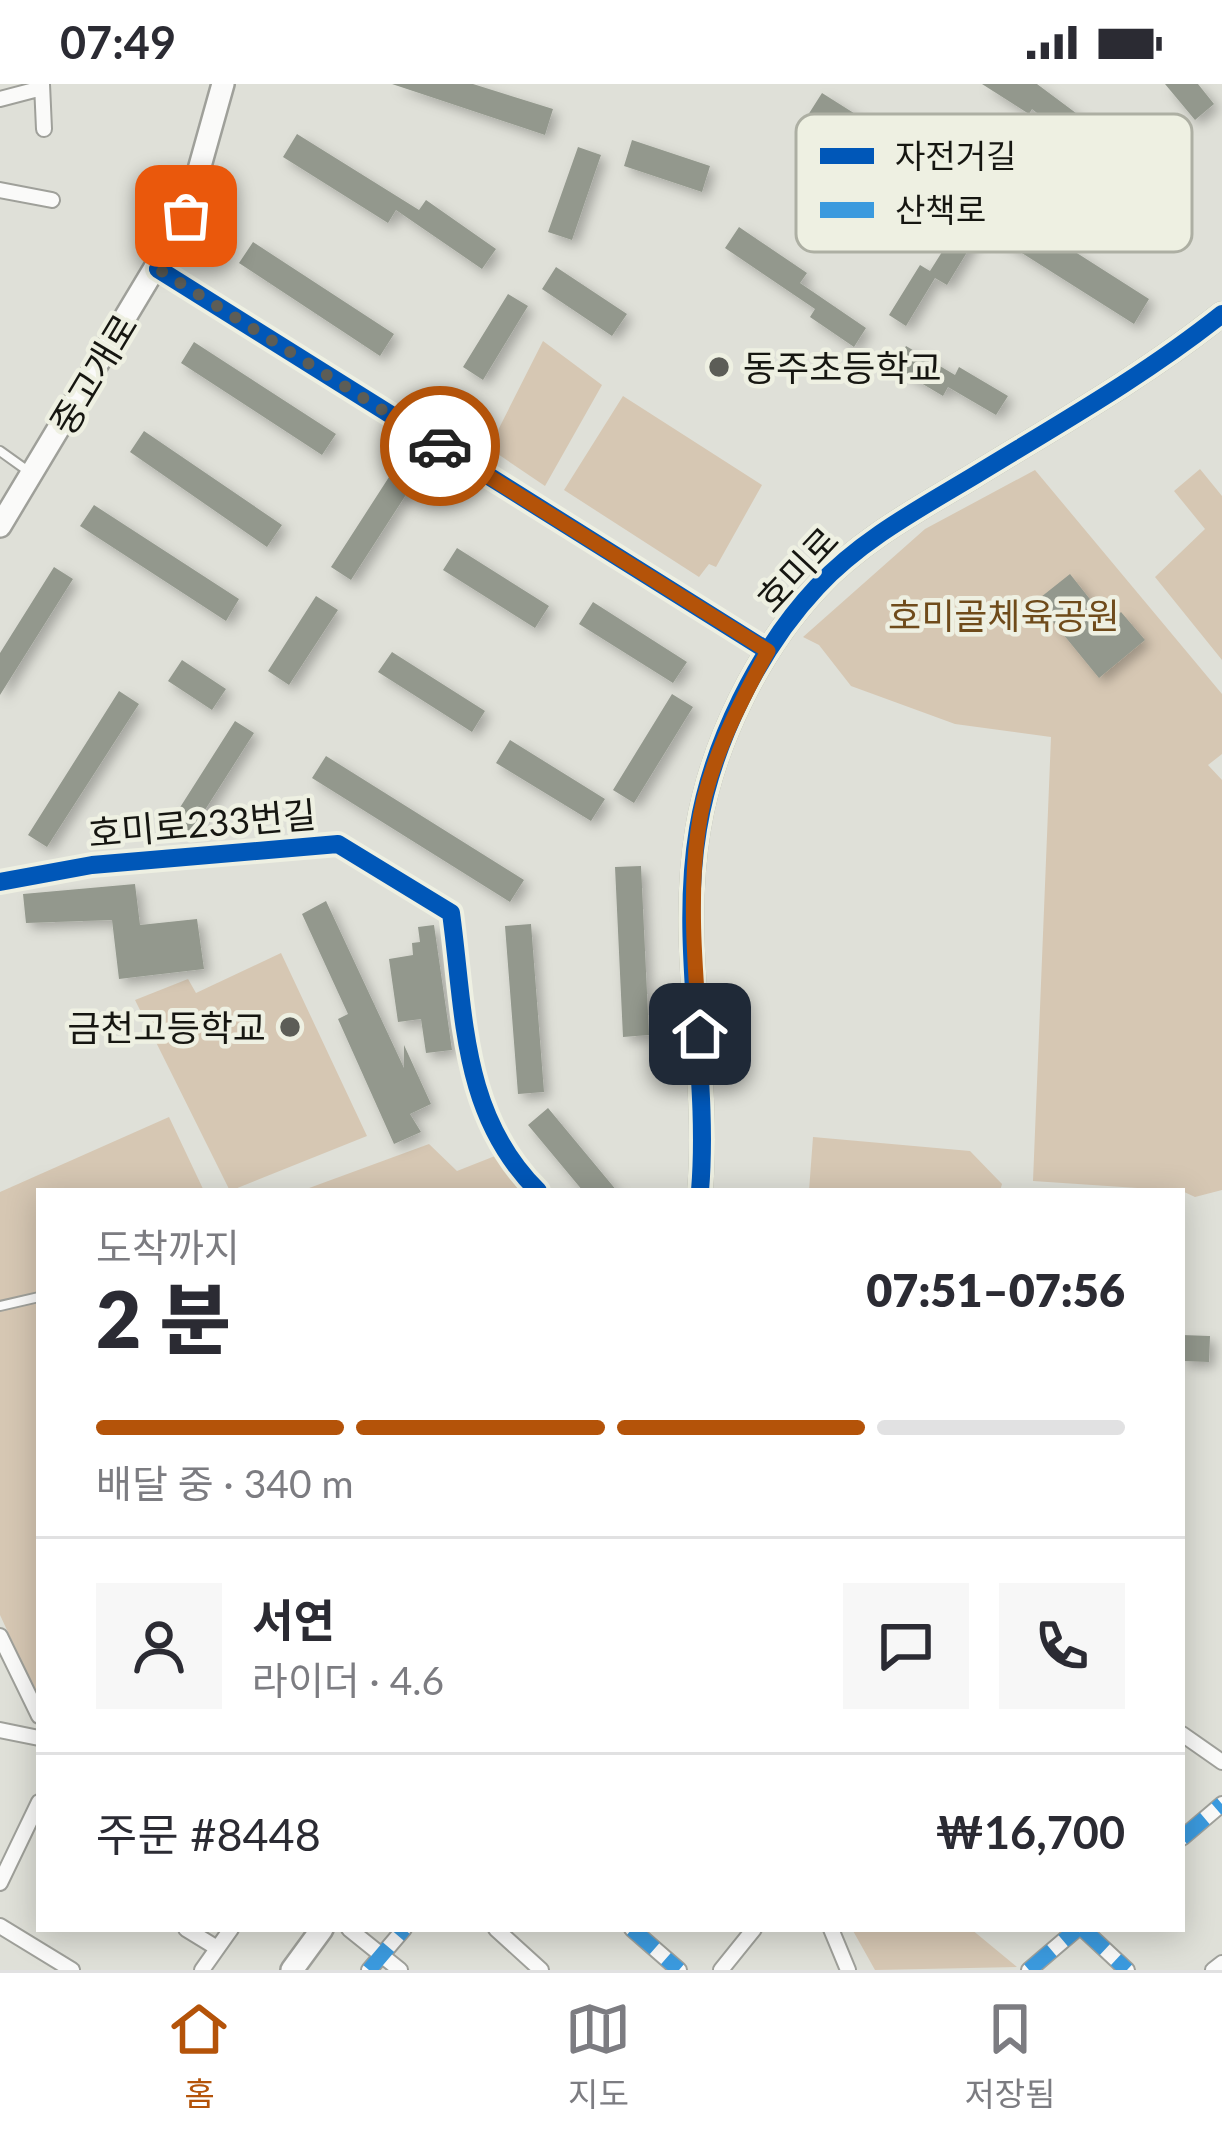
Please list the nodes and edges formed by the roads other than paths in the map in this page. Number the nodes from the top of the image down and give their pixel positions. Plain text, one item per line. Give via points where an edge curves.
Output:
1 (223, 84) edge
2 (42, 86) edge
3 (0, 99) edge
4 (44, 128) dead end
5 (0, 190) edge
6 (52, 200) dead end
7 (158, 269) junction
8 (1222, 314) edge
9 (0, 451) edge
10 (33, 474) junction
11 (0, 526) edge
12 (768, 651) junction
13 (0, 882) edge
14 (535, 1188) edge
15 (700, 1188) edge
16 (36, 1298) edge
17 (0, 1306) edge
18 (0, 1636) edge
19 (36, 1711) edge
20 (0, 1730) edge
21 (1185, 1736) edge
22 (36, 1737) edge
23 (1222, 1762) edge
24 (1222, 1804) edge
25 (32, 1834) edge
26 (1185, 1835) edge
27 (0, 1883) edge
28 (0, 1926) edge
29 (191, 1932) edge
30 (228, 1932) edge
31 (320, 1932) edge
32 (353, 1932) edge
33 (401, 1932) edge
34 (499, 1932) edge
35 (635, 1932) edge
36 (752, 1932) edge
37 (832, 1932) edge
38 (1076, 1932) edge
39 (1083, 1932) edge
40 (217, 1948) junction
41 (381, 1954) junction
42 (1222, 1963) edge
43 (72, 1970) edge
44 (202, 1970) edge
45 (292, 1970) edge
46 (369, 1970) edge
47 (400, 1970) edge
48 (542, 1970) edge
49 (679, 1970) edge
50 (721, 1970) edge
51 (848, 1970) edge
52 (1029, 1970) edge
53 (1127, 1970) edge
54 (1214, 1970) edge

1 - 7 street, 중고개로 via 186,216
2 - 3 street
2 - 4 street
5 - 6 street
7 - 10 street, 중고개로
7 - 12 street
8 - 12 street, 호미로 via 1168,358 874,537 816,588
9 - 10 lane
10 - 11 street, 중고개로
12 - 15 street, 호미로 via 716,761 698,830
13 - 14 street, 호미로233번길 via 92,865 338,844 452,913 481,1111 510,1163
16 - 17 lane
18 - 19 street
20 - 22 street
21 - 23 street
24 - 26 street
25 - 27 street
28 - 43 street
29 - 40 street
30 - 40 street
31 - 45 street
32 - 41 street
33 - 41 street
34 - 48 street
35 - 49 street
36 - 50 street
37 - 51 street
38 - 52 street
39 - 53 street
40 - 44 street
41 - 46 street
41 - 47 street
42 - 54 street

